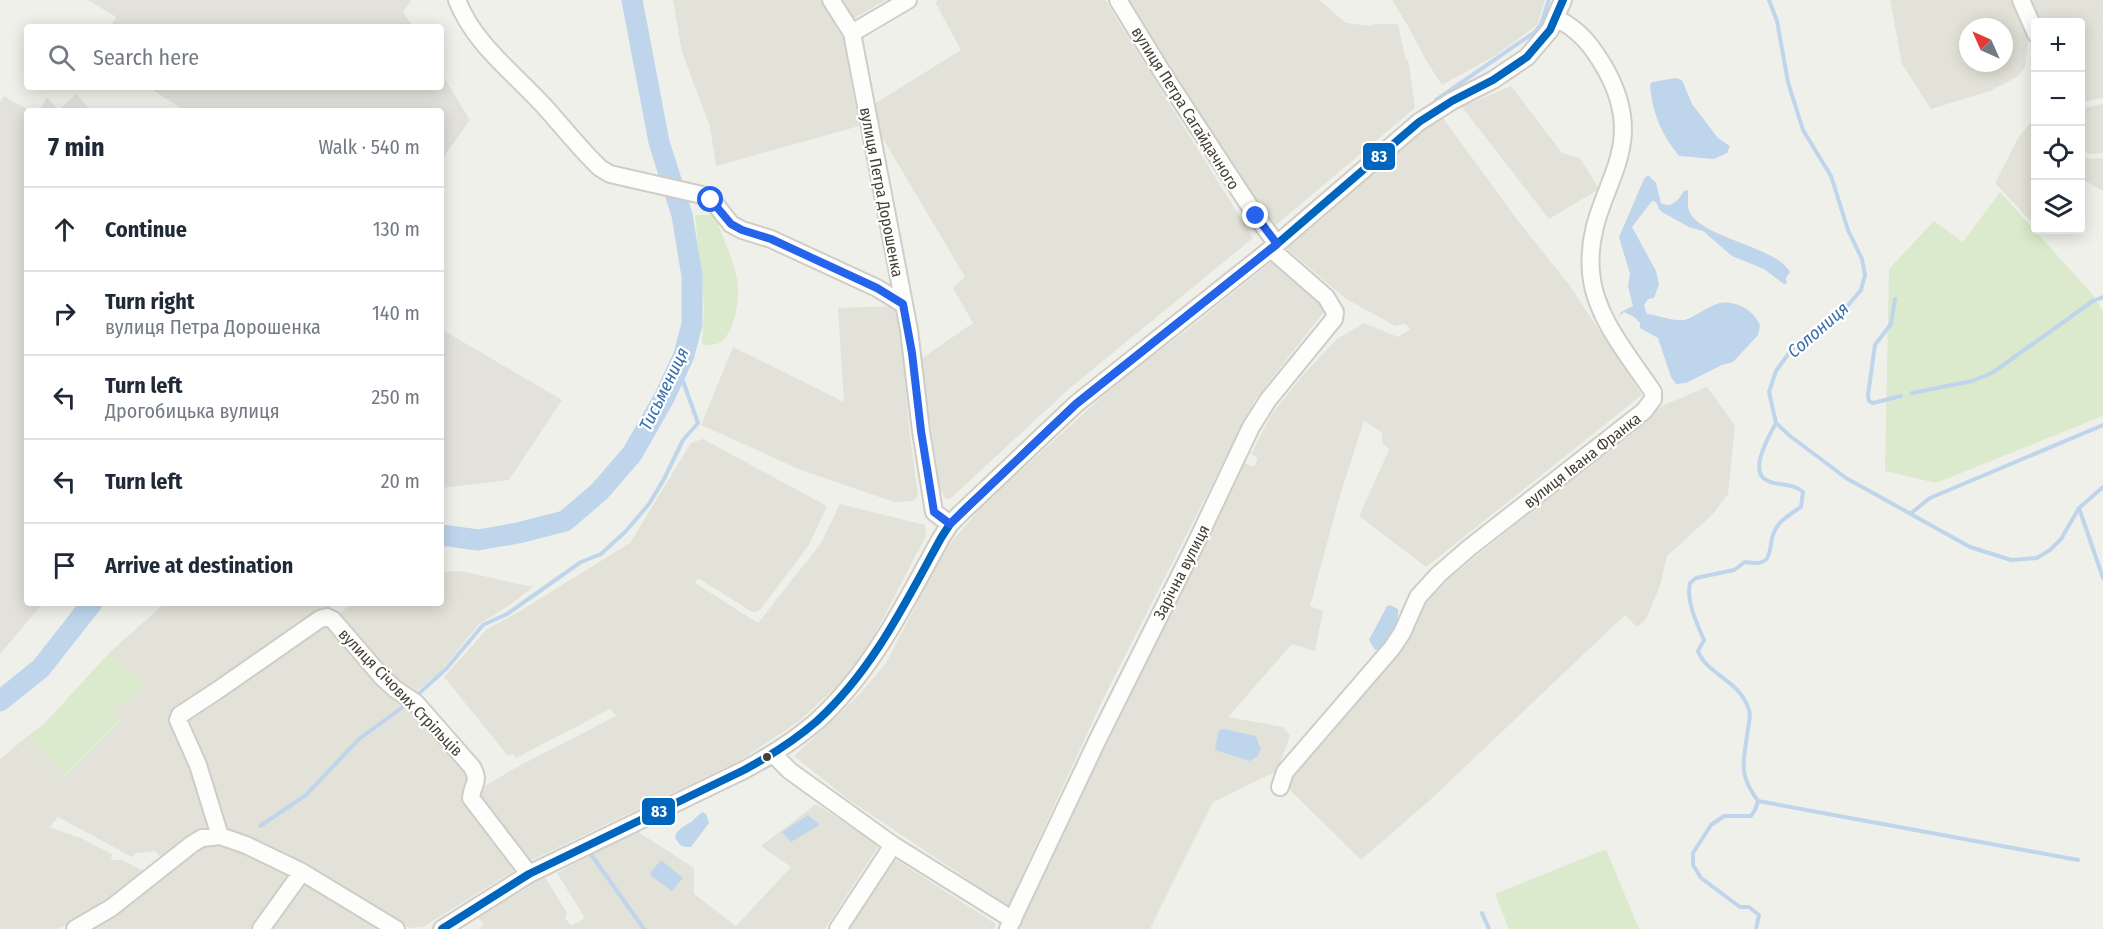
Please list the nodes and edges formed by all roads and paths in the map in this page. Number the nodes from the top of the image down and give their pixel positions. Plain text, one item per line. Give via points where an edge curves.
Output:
1 (457, 0) edge
2 (831, 0) edge
3 (908, 0) edge
4 (1118, 0) edge
5 (1563, 0) edge
6 (2021, 0) edge
7 (1556, 18) junction
8 (2031, 23) edge
9 (852, 33) junction
10 (1274, 247) junction
11 (903, 304) junction
12 (950, 524) junction
13 (773, 754) junction
14 (1280, 787) dead end
15 (220, 836) junction
16 (893, 845) junction
17 (302, 872) junction
18 (529, 874) junction
19 (1010, 925) edge
20 (75, 929) edge
21 (261, 929) edge
22 (396, 929) edge
23 (442, 929) edge
24 (838, 929) edge

1 - 11 street via 481,42 590,159 610,174 702,195 742,230 771,239
2 - 9 street, вулиця Петра Дорошенка
3 - 9 street
4 - 10 street, вулиця Петра Сагайдачного
5 - 7 street
6 - 8 street
7 - 10 street via 1545,38 1527,57 1419,122
7 - 14 street, вулиця Івана Франка via 1575,28 1590,44 1620,101 1622,150 1593,236 1590,271 1603,313 1653,392 1653,399 1644,411 1468,548 1427,585 1392,648 1285,772
9 - 11 street, вулиця Петра Дорошенка
10 - 12 street via 1076,404
10 - 19 street, Зарічна вулиця via 1326,297 1335,312 1334,319 1251,427
11 - 12 street, вулиця Петра Дорошенка via 934,512
12 - 13 street via 870,661 816,722
13 - 16 street via 790,771
13 - 18 street
15 - 17 street
15 - 18 street, вулиця Січових Стрільців via 198,765 178,720 180,715 327,617 382,677 416,703 472,766 477,783 471,798
15 - 20 street via 202,838 192,844 111,908
16 - 19 street
16 - 24 street
17 - 21 street
17 - 22 street
18 - 23 street

